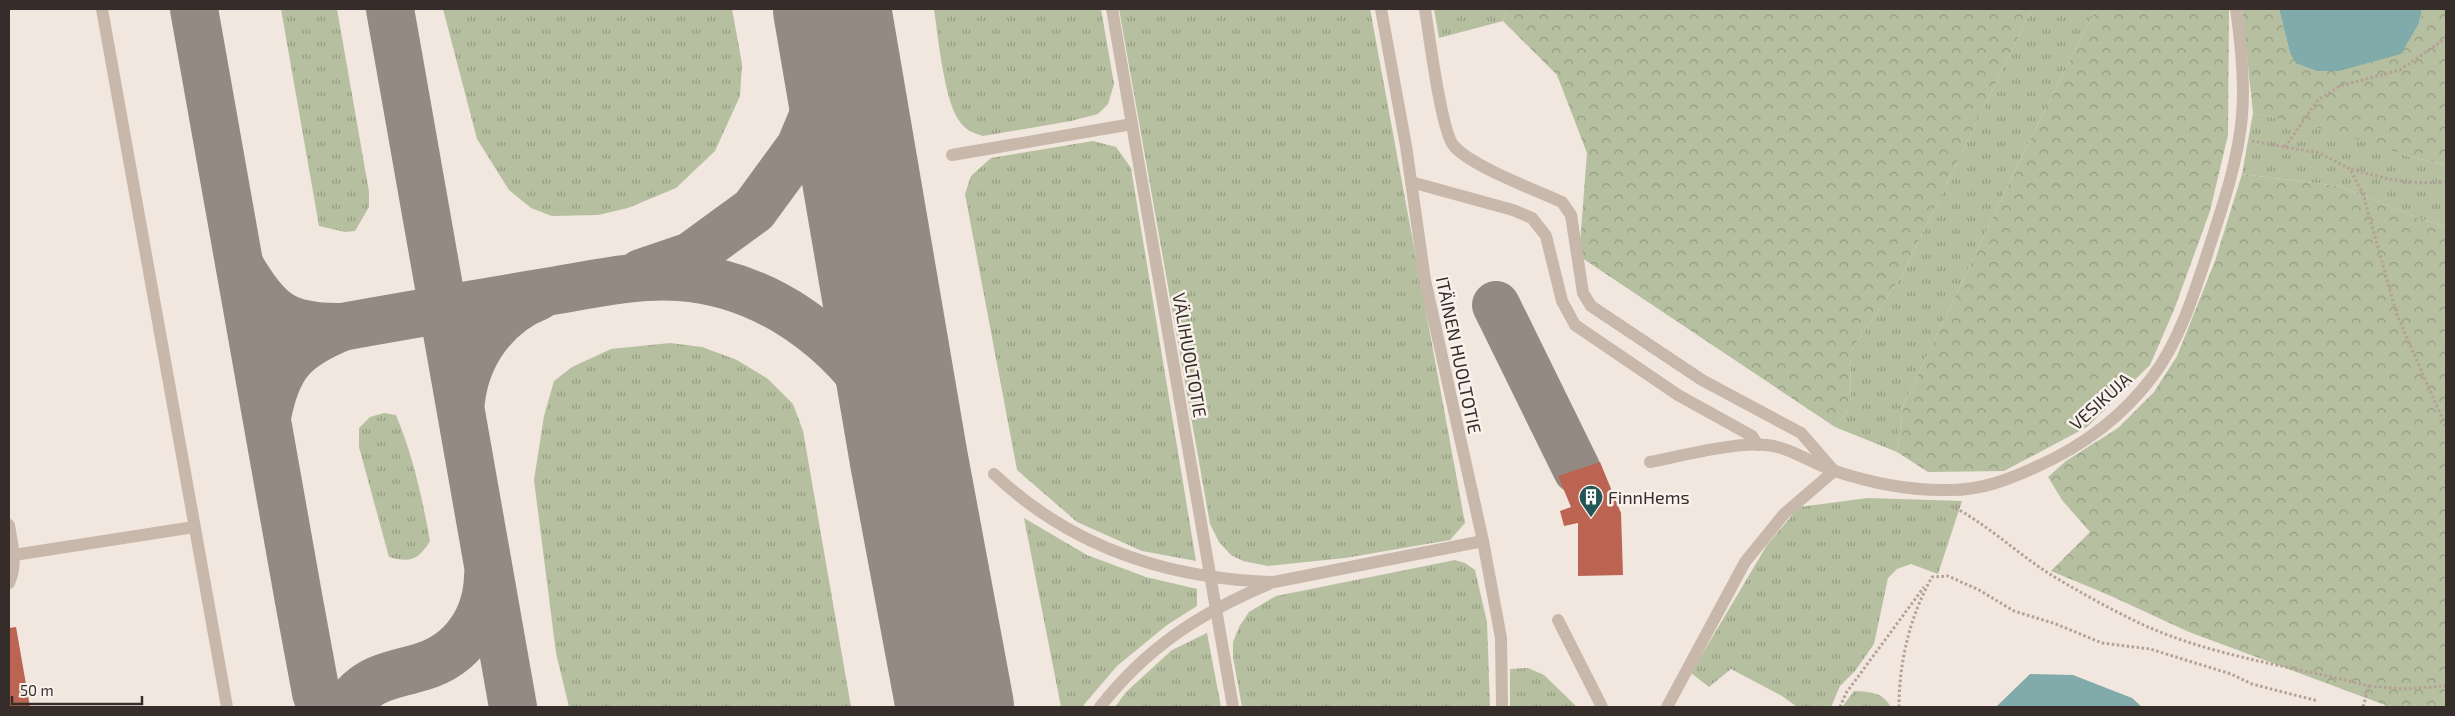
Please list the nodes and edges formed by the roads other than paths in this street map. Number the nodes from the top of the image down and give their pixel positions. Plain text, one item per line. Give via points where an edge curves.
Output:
1 (102, 9) edge
2 (1112, 9) edge
3 (1381, 9) edge
4 (1425, 9) edge
5 (2236, 9) edge
6 (1132, 124) junction
7 (952, 155) dead end
8 (1411, 182) junction
9 (1758, 445) junction
10 (1650, 462) dead end
11 (1834, 471) junction
12 (994, 474) dead end
13 (9, 525) edge
14 (194, 527) junction
15 (1483, 541) junction
16 (14, 555) junction
17 (1211, 577) junction
18 (1274, 582) junction
19 (9, 583) edge
20 (1217, 609) junction
21 (1558, 620) dead end
22 (227, 707) edge
23 (1100, 707) edge
24 (1233, 707) edge
25 (1502, 707) edge
26 (1602, 707) edge
27 (1668, 707) edge

1 - 14 lane
2 - 6 lane, VÄLIHUOLTOTIE
3 - 8 lane, ITÄINEN HUOLTOTIE
4 - 11 lane via 1444,123 1453,145 1469,159 1562,202 1571,215 1583,293 1591,306 1702,380 1801,433
5 - 11 lane, VESIKUJA via 2242,115 2227,192 2183,319 2154,375 2113,418 2060,456 2012,478 1980,488 1909,488
6 - 7 lane
6 - 17 lane, VÄLIHUOLTOTIE
8 - 9 lane via 1532,218 1546,236 1562,301 1575,325 1678,395 1752,436
8 - 15 lane, ITÄINEN HUOLTOTIE via 1425,280
9 - 10 lane
9 - 11 lane, VESIKUJA via 1789,451
11 - 27 lane via 1784,514 1745,562
12 - 17 lane via 1018,497 1110,550 1173,571
13 - 16 lane
14 - 16 lane
14 - 22 lane
15 - 18 lane
15 - 25 lane, ITÄINEN HUOLTOTIE via 1501,638
16 - 19 lane via 14,572
17 - 18 lane
17 - 20 lane, VÄLIHUOLTOTIE
18 - 20 lane
20 - 23 lane via 1156,647
20 - 24 lane, VÄLIHUOLTOTIE
21 - 26 lane

